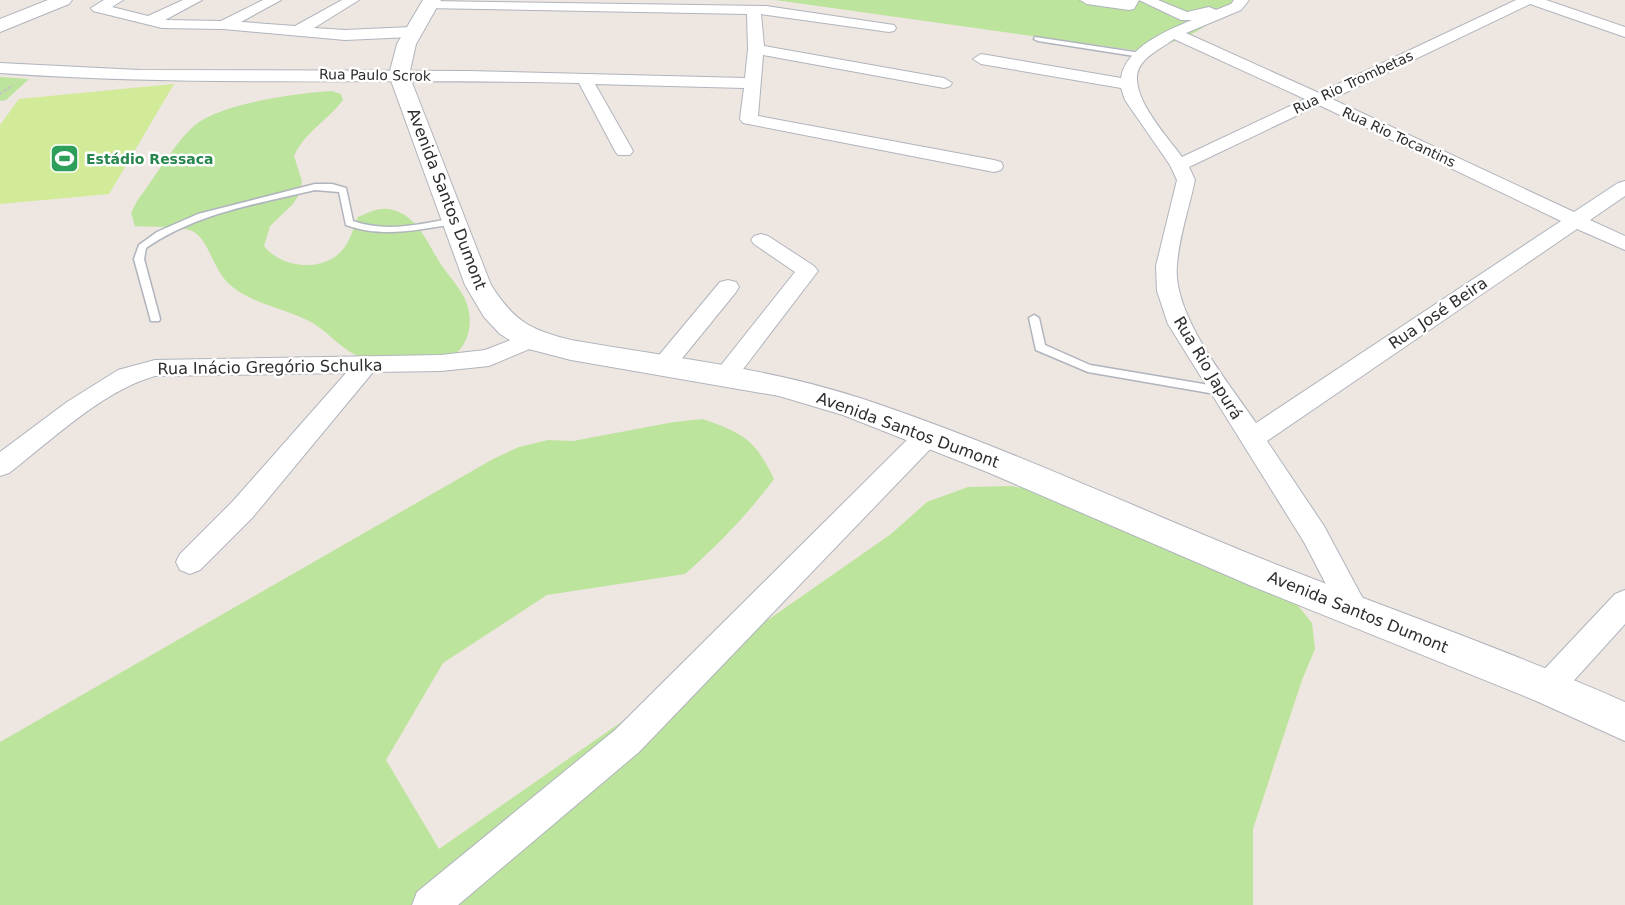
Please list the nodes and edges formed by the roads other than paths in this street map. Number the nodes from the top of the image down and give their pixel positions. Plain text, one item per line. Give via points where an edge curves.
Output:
1 (63, 0) edge
2 (116, 0) edge
3 (195, 0) edge
4 (274, 0) edge
5 (352, 0) edge
6 (1087, 0) edge
7 (1146, 0) edge
8 (1242, 0) edge
9 (1530, 0) edge
10 (430, 3) edge
11 (1131, 3) edge
12 (754, 12) junction
13 (150, 21) junction
14 (223, 25) junction
15 (0, 27) edge
16 (890, 28) dead end
17 (1173, 28) junction
18 (300, 30) junction
19 (411, 32) junction
20 (1625, 32) edge
21 (1038, 39) dead end
22 (756, 49) junction
23 (1141, 55) junction
24 (981, 59) dead end
25 (0, 68) edge
26 (399, 75) junction
27 (585, 80) junction
28 (944, 82) dead end
29 (751, 83) junction
30 (1128, 84) junction
31 (1317, 98) junction
32 (624, 151) dead end
33 (1179, 165) junction
34 (994, 166) dead end
35 (1625, 187) edge
36 (454, 221) junction
37 (1576, 221) junction
38 (761, 240) dead end
39 (1625, 244) edge
40 (728, 287) dead end
41 (1034, 318) dead end
42 (155, 319) dead end
43 (531, 340) junction
44 (366, 365) junction
45 (663, 366) junction
46 (726, 375) junction
47 (1221, 391) junction
48 (928, 435) junction
49 (1251, 439) junction
50 (0, 466) edge
51 (190, 562) dead end
52 (1625, 603) edge
53 (1354, 610) junction
54 (1548, 687) junction
55 (1625, 722) edge
56 (430, 905) edge

1 - 15 street
2 - 13 street via 98,8
3 - 13 street
4 - 14 street
5 - 18 street
6 - 11 street
7 - 17 street
8 - 17 street via 1236,7
9 - 20 street
9 - 31 street, Rua Rio Trombetas
10 - 12 street
10 - 19 street
11 - 17 street
12 - 16 street via 766,10
12 - 22 street
13 - 14 street
14 - 18 street
17 - 23 street
17 - 31 street, Rua Rio Tocantins
18 - 19 street via 345,35
19 - 26 street via 400,59
21 - 23 lane
22 - 28 street
22 - 29 street
23 - 30 street via 1130,70
24 - 30 street
25 - 26 street, Rua Paulo Scrok
26 - 27 street, Rua Paulo Scrok
26 - 36 street, Avenida Santos Dumont
27 - 29 street, Rua Paulo Scrok
27 - 32 street
29 - 34 street via 748,120
30 - 33 street, Rua Rio Japurá via 1133,100
31 - 33 street, Rua Rio Trombetas
31 - 37 street, Rua Rio Tocantins
33 - 47 street, Rua Rio Japurá via 1186,180 1166,266 1168,291 1179,324
35 - 37 street, Rua José Beira
36 - 42 lane via 379,231 362,229 349,223 343,190 332,187 315,187 196,217 172,226 142,247 139,259
36 - 43 street, Avenida Santos Dumont via 478,285 494,311 510,328
37 - 39 street, Rua Rio Tocantins
37 - 49 street, Rua José Beira
38 - 46 street via 807,271
40 - 45 street
41 - 47 lane via 1040,347 1088,368
43 - 44 street, Rua Inácio Gregório Schulka via 489,358
43 - 45 street, Avenida Santos Dumont
44 - 50 street, Rua Inácio Gregório Schulka via 155,368 126,376 76,408
44 - 51 street via 243,509
45 - 46 street, Avenida Santos Dumont
46 - 48 street, Avenida Santos Dumont via 853,407
47 - 49 street, Rua Rio Japurá
48 - 53 street, Avenida Santos Dumont
48 - 56 street via 627,741
49 - 53 street, Rua Rio Japurá via 1314,534
52 - 54 street
53 - 54 street, Avenida Santos Dumont
54 - 55 street, Avenida Santos Dumont

